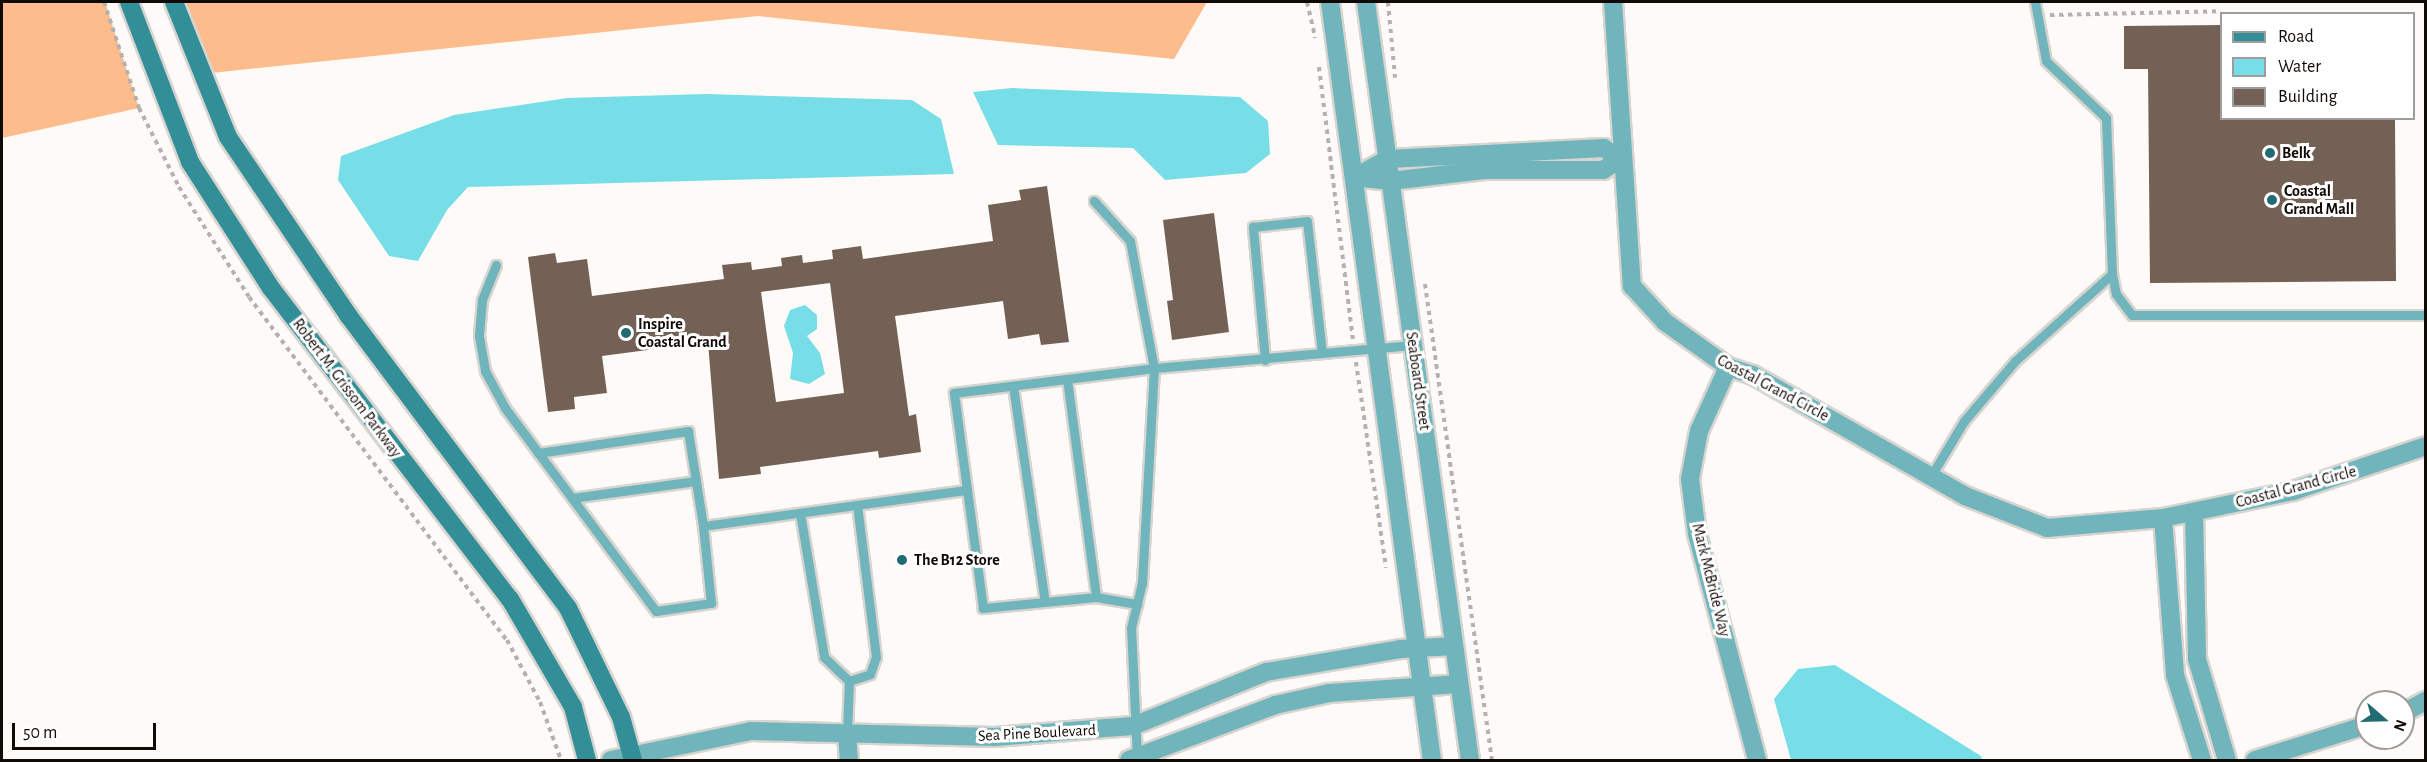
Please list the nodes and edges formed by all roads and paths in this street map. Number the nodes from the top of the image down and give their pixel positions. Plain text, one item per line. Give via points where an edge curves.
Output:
1 (129, 2) edge
2 (174, 2) edge
3 (1330, 2) edge
4 (1366, 2) edge
5 (1613, 2) edge
6 (2035, 2) edge
7 (2220, 11) dead end
8 (2036, 15) junction
9 (1388, 159) junction
10 (1620, 159) junction
11 (1355, 177) junction
12 (1391, 180) junction
13 (1094, 201) dead end
14 (496, 265) dead end
15 (2112, 274) junction
16 (2426, 315) edge
17 (1413, 345) junction
18 (1378, 348) junction
19 (1322, 353) junction
20 (1265, 360) junction
21 (1728, 367) junction
22 (1154, 368) junction
23 (1066, 379) junction
24 (1013, 386) junction
25 (2426, 446) edge
26 (538, 453) junction
27 (1931, 476) junction
28 (696, 481) junction
29 (967, 490) junction
30 (572, 498) junction
31 (857, 505) junction
32 (2194, 512) junction
33 (800, 513) junction
34 (2163, 518) junction
35 (704, 526) junction
36 (1096, 597) junction
37 (1045, 602) junction
38 (1137, 604) junction
39 (1454, 646) junction
40 (1418, 648) junction
41 (849, 681) junction
42 (1459, 684) junction
43 (1422, 687) junction
44 (1133, 726) junction
45 (2355, 729) edge
46 (847, 733) junction
47 (632, 757) edge
48 (588, 760) edge
49 (611, 760) edge
50 (849, 760) edge
51 (1133, 760) edge
52 (1432, 760) edge
53 (1470, 760) edge
54 (1757, 760) edge
55 (2202, 760) edge
56 (2227, 760) edge
57 (2255, 760) edge

1 - 48 main road, Robert M. Grissom Parkway via 190,162 271,288 510,599 573,707
2 - 47 main road via 228,137 348,315 568,608 621,717
3 - 11 street
4 - 9 street, Seaboard Street
5 - 10 street, Coastal Grand Circle
6 - 8 lane
7 - 8 path
8 - 15 lane via 2040,45 2057,78 2106,118
9 - 10 street via 1604,148
9 - 11 street
9 - 12 street, Seaboard Street
10 - 12 street via 1603,170 1484,170
10 - 21 street, Coastal Grand Circle via 1632,286 1665,322
11 - 12 street
11 - 18 street
12 - 17 street, Seaboard Street
13 - 22 lane via 1130,241
14 - 26 lane via 482,300 479,336 485,371
15 - 16 lane via 2116,294 2132,315
15 - 27 lane via 2014,361 1964,421
17 - 18 lane
17 - 39 street, Seaboard Street
18 - 19 lane
18 - 40 street
19 - 20 lane
19 - 20 lane via 1307,221 1252,226
20 - 22 lane
21 - 27 street, Coastal Grand Circle via 1753,375
21 - 54 street, Mark McBride Way via 1699,431 1690,479 1697,534
22 - 23 lane
22 - 38 lane
23 - 24 lane
23 - 36 lane
24 - 29 lane via 954,393
24 - 37 lane
25 - 32 street, Coastal Grand Circle via 2293,491
26 - 28 lane via 688,431
26 - 30 lane
27 - 34 street, Coastal Grand Circle via 2006,516 2047,528
28 - 30 lane
28 - 35 lane
29 - 31 lane
29 - 37 lane via 983,608
30 - 35 lane via 656,611 711,603
31 - 33 lane
31 - 41 lane via 876,657 870,674
32 - 34 street, Coastal Grand Circle
32 - 56 street via 2196,659
33 - 35 lane
33 - 41 lane via 824,657
34 - 55 street via 2175,675
36 - 37 lane
36 - 38 lane
38 - 44 lane via 1131,628
39 - 40 street, Sea Pine Boulevard
39 - 42 street, Seaboard Street
40 - 43 street
40 - 44 street, Sea Pine Boulevard via 1266,672
41 - 46 lane
42 - 43 street
42 - 53 street, Seaboard Street
43 - 51 street via 1329,693 1275,705
43 - 52 street
44 - 46 street, Sea Pine Boulevard via 995,737
44 - 51 lane
45 - 57 street
46 - 47 street, Sea Pine Boulevard via 751,730
46 - 50 street
47 - 49 street, Sea Pine Boulevard

